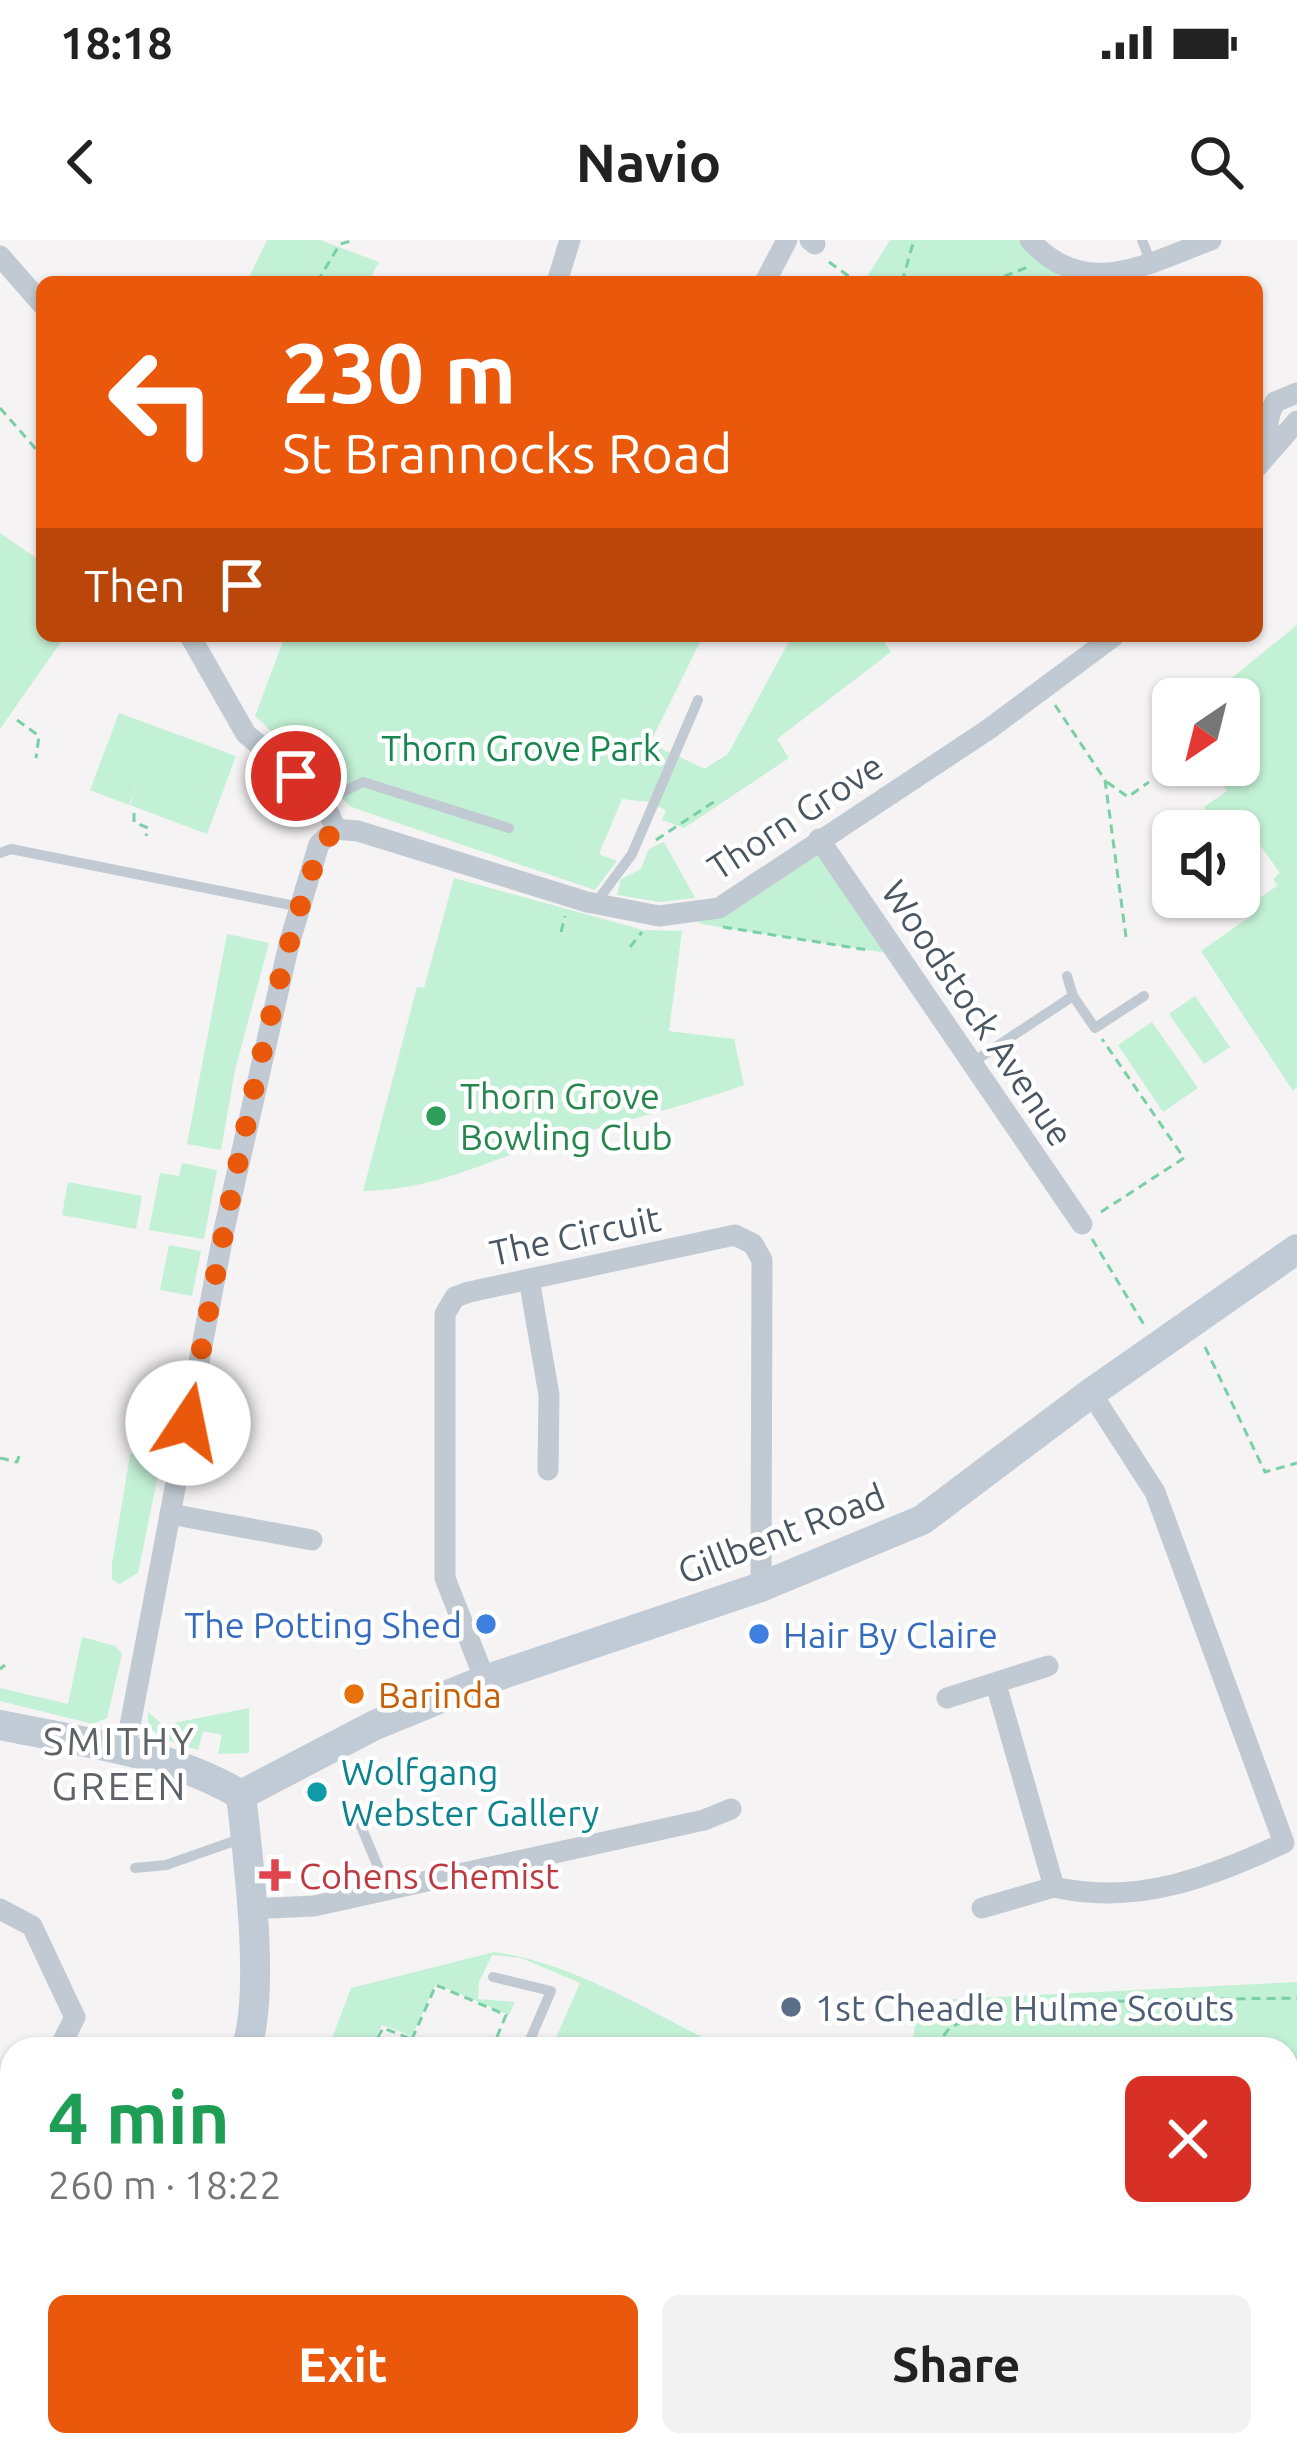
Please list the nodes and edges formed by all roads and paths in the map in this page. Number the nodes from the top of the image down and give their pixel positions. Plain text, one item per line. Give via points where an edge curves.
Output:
1 (356, 240) edge
2 (570, 240) edge
3 (787, 240) edge
4 (914, 240) edge
5 (1030, 240) edge
6 (1142, 240) edge
7 (1211, 240) edge
8 (812, 242) edge
9 (0, 256) edge
10 (1051, 258) junction
11 (1151, 263) junction
12 (321, 276) edge
13 (559, 276) edge
14 (768, 276) edge
15 (849, 276) edge
16 (904, 276) edge
17 (1005, 276) edge
18 (36, 297) edge
19 (1297, 393) edge
20 (0, 408) edge
21 (1297, 421) edge
22 (1275, 443) junction
23 (36, 449) edge
24 (1263, 459) edge
25 (193, 642) edge
26 (1106, 642) edge
27 (1044, 688) junction
28 (698, 700) dead end
29 (17, 720) dead end
30 (36, 758) dead end
31 (1105, 780) junction
32 (1150, 782) dead end
33 (715, 801) dead end
34 (326, 802) junction
35 (134, 813) dead end
36 (509, 828) dead end
37 (336, 830) junction
38 (146, 836) dead end
39 (819, 839) junction
40 (635, 846) junction
41 (0, 853) edge
42 (595, 904) junction
43 (300, 907) junction
44 (691, 914) junction
45 (1126, 937) dead end
46 (899, 956) junction
47 (1067, 976) dead end
48 (1073, 996) junction
49 (1144, 996) dead end
50 (1095, 1028) junction
51 (973, 1063) junction
52 (1082, 1224) junction
53 (1297, 1249) edge
54 (529, 1279) junction
55 (1190, 1323) junction
56 (1153, 1338) dead end
57 (1091, 1393) junction
58 (19, 1456) dead end
59 (0, 1458) edge
60 (555, 1461) dead end
61 (1297, 1463) edge
62 (170, 1514) junction
63 (312, 1540) dead end
64 (761, 1587) junction
65 (1048, 1666) dead end
66 (485, 1680) junction
67 (995, 1684) junction
68 (947, 1698) dead end
69 (0, 1724) edge
70 (125, 1752) junction
71 (241, 1795) junction
72 (731, 1809) dead end
73 (358, 1819) dead end
74 (246, 1837) junction
75 (1291, 1840) edge
76 (135, 1868) dead end
77 (1054, 1887) junction
78 (388, 1891) junction
79 (982, 1908) dead end
80 (0, 1909) edge
81 (250, 1909) junction
82 (493, 1977) dead end
83 (1297, 1998) edge
84 (65, 2037) edge
85 (252, 2037) edge
86 (378, 2037) edge
87 (407, 2037) edge
88 (413, 2037) edge
89 (497, 2037) edge
90 (531, 2037) edge
91 (944, 2037) edge

1 - 12 path via 340,244
2 - 13 street
3 - 14 street
4 - 16 path
5 - 10 street
6 - 11 lane
7 - 11 street
8 - 15 path
9 - 18 street
10 - 11 street via 1071,272 1112,274
10 - 17 path
19 - 22 street via 1275,402 1268,416
20 - 23 path
21 - 22 street
22 - 24 street
25 - 34 street via 246,734
26 - 27 street, Thorn Grove
27 - 31 path
27 - 39 street, Thorn Grove
28 - 40 lane
29 - 30 path via 39,736
31 - 32 path via 1128,797
31 - 45 path
33 - 40 path
34 - 36 lane via 363,782
34 - 37 street
35 - 38 path
37 - 42 street, Thorn Grove
37 - 43 street via 319,844
39 - 44 street, Thorn Grove via 718,908
39 - 46 street, Woodstock Avenue
40 - 42 lane
41 - 43 lane via 19,850
42 - 44 street, Thorn Grove
43 - 62 street via 224,1230
44 - 46 path via 701,924
46 - 51 street, Woodstock Avenue
47 - 48 lane
48 - 50 lane
48 - 51 lane
49 - 50 lane
50 - 52 path via 1184,1158
51 - 52 street, Woodstock Avenue
52 - 56 path
53 - 55 street, Gillbent Road
54 - 60 street
54 - 64 street, The Circuit via 735,1234 753,1244 762,1260
54 - 66 street, The Circuit via 455,1298 445,1314 445,1579
55 - 57 street, Gillbent Road
55 - 61 path via 1265,1472
57 - 64 street, Gillbent Road via 922,1520
57 - 75 street via 1155,1492
58 - 59 path
62 - 63 street
62 - 70 street
64 - 66 street, Gillbent Road
65 - 67 street
66 - 71 street, Gillbent Road via 375,1725
67 - 68 street
67 - 77 street
69 - 70 street
70 - 71 street via 210,1776
71 - 74 street
72 - 78 street
73 - 78 lane
74 - 76 lane
74 - 81 street
75 - 77 street via 1153,1892
77 - 79 street
78 - 81 street
80 - 84 street via 32,1926 75,2017
81 - 85 street
82 - 90 lane via 551,1991
83 - 91 path via 1053,2006 989,2014
86 - 87 path via 383,2028
88 - 89 path via 436,1985 506,2015

